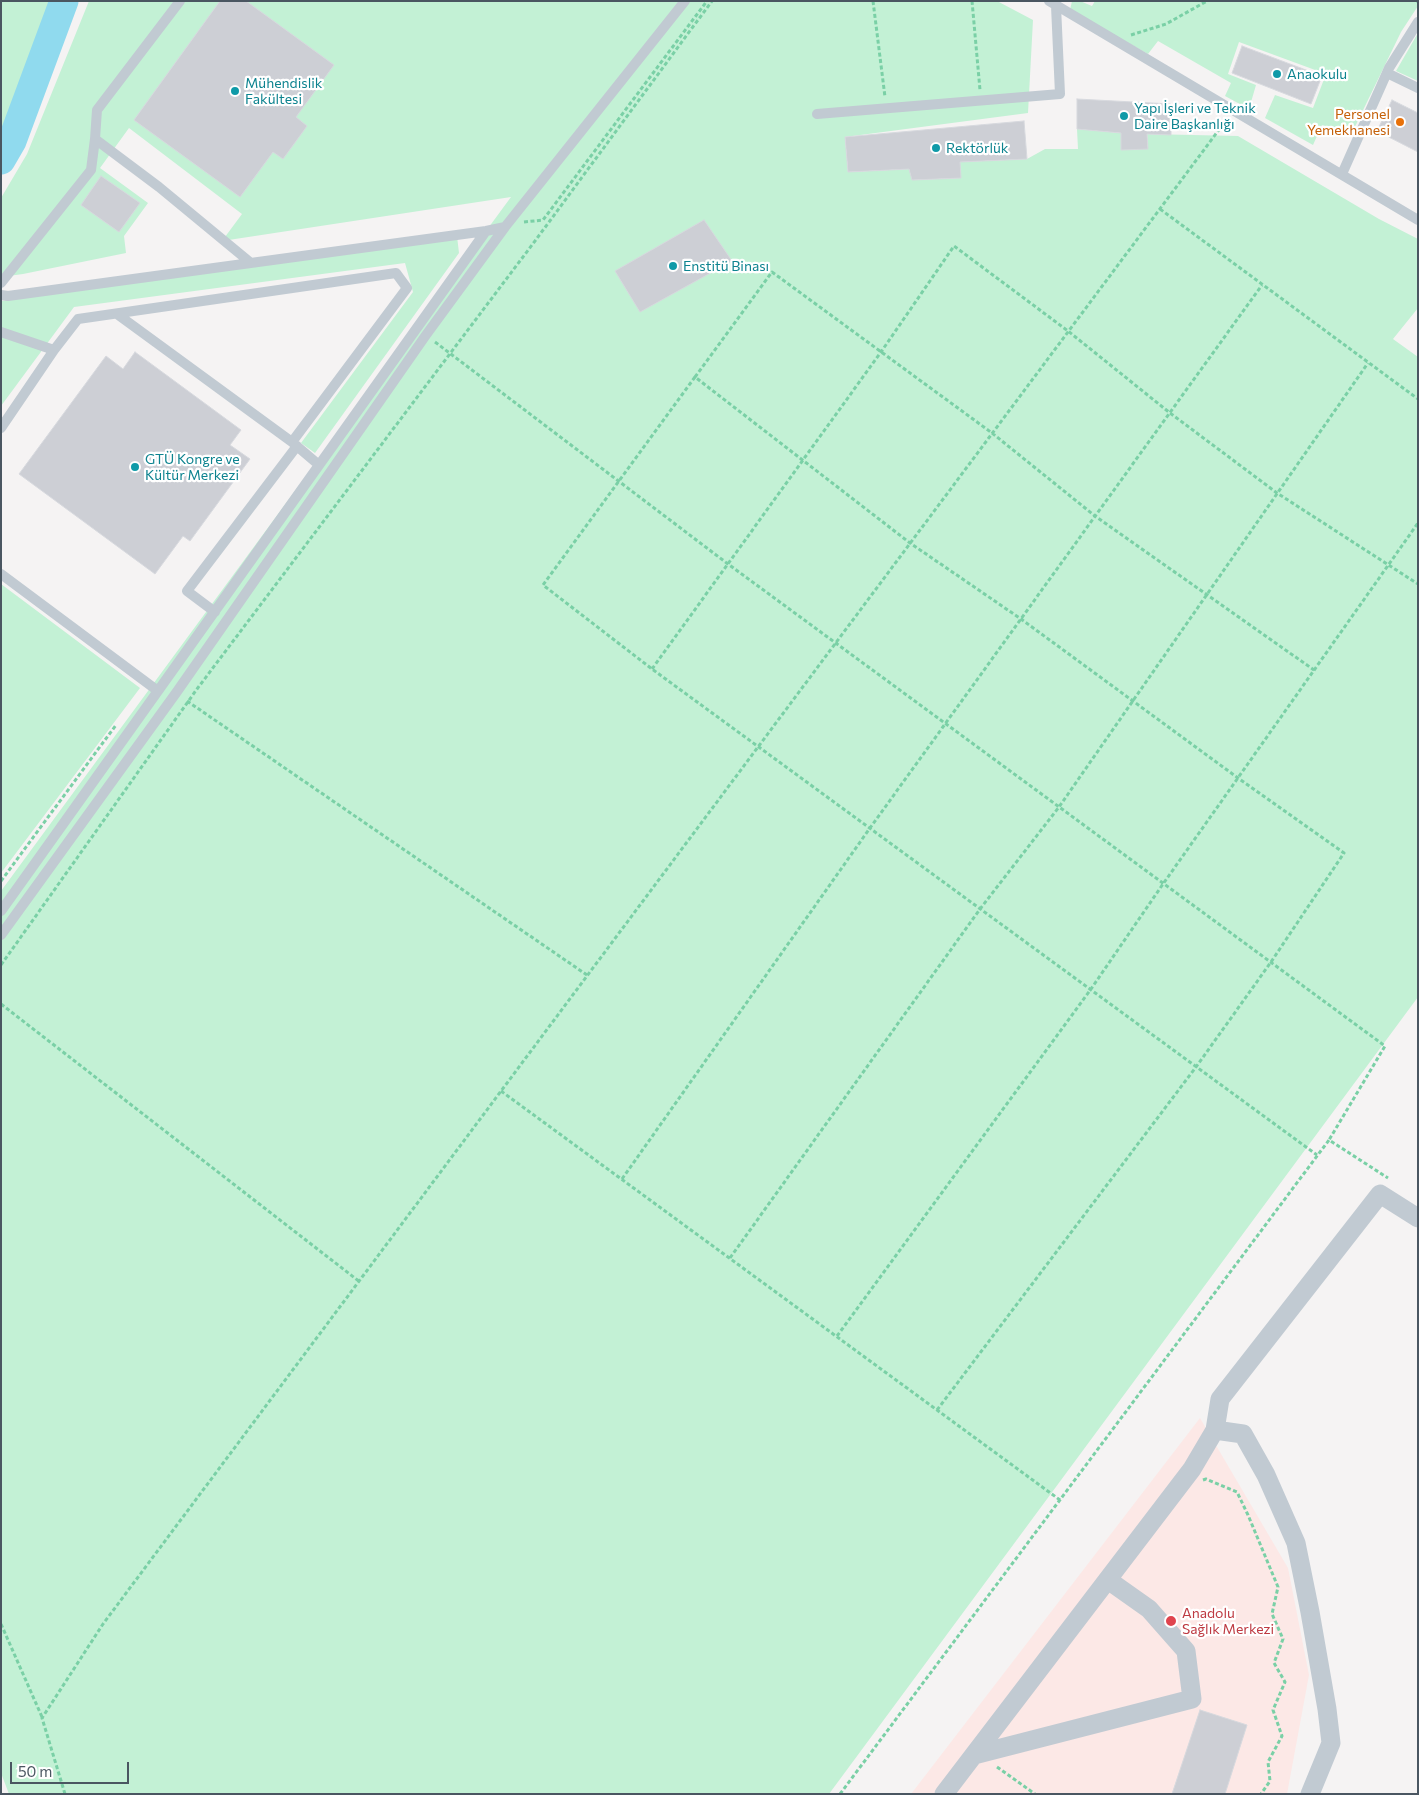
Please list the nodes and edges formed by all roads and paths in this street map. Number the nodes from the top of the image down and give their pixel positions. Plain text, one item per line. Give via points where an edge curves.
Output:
1 (180, 1) edge
2 (685, 1) edge
3 (706, 1) edge
4 (712, 1) edge
5 (873, 1) edge
6 (972, 1) edge
7 (1207, 1) edge
8 (1053, 3) edge
9 (1418, 22) edge
10 (1116, 40) junction
11 (1387, 73) junction
12 (1418, 88) edge
13 (980, 100) junction
14 (886, 108) junction
15 (1234, 110) junction
16 (817, 114) dead end
17 (95, 139) junction
18 (1342, 174) junction
19 (1160, 209) junction
20 (1418, 220) edge
21 (507, 225) junction
22 (486, 231) junction
23 (252, 262) junction
24 (1, 283) edge
25 (1262, 284) junction
26 (1, 294) edge
27 (117, 314) junction
28 (1068, 331) junction
29 (1, 332) edge
30 (426, 335) junction
31 (54, 350) junction
32 (882, 352) junction
33 (450, 353) junction
34 (1368, 363) junction
35 (695, 377) junction
36 (1418, 399) edge
37 (1170, 413) junction
38 (1, 428) edge
39 (992, 434) junction
40 (295, 444) junction
41 (803, 460) junction
42 (319, 465) junction
43 (618, 482) junction
44 (1277, 493) junction
45 (1095, 516) junction
46 (1418, 522) edge
47 (910, 543) junction
48 (728, 564) junction
49 (1388, 566) junction
50 (1, 574) edge
51 (1418, 584) edge
52 (1206, 596) junction
53 (214, 612) junction
54 (1021, 618) junction
55 (835, 643) junction
56 (652, 668) junction
57 (1314, 670) junction
58 (158, 691) junction
59 (176, 693) junction
60 (1134, 700) junction
61 (188, 702) junction
62 (945, 724) junction
63 (758, 746) junction
64 (1238, 778) junction
65 (1059, 807) junction
66 (870, 828) junction
67 (1163, 884) junction
68 (980, 908) junction
69 (1, 911) edge
70 (1, 935) edge
71 (1271, 962) junction
72 (1, 965) edge
73 (587, 975) junction
74 (1091, 989) junction
75 (1, 1004) edge
76 (1196, 1067) junction
77 (501, 1091) junction
78 (1329, 1140) junction
79 (1317, 1155) junction
80 (622, 1180) junction
81 (1394, 1182) dead end
82 (1418, 1218) edge
83 (730, 1258) junction
84 (360, 1282) junction
85 (837, 1336) junction
86 (937, 1410) junction
87 (1215, 1430) junction
88 (1060, 1500) junction
89 (1108, 1580) junction
90 (1, 1624) edge
91 (42, 1718) junction
92 (974, 1755) junction
93 (65, 1794) edge
94 (840, 1794) edge
95 (944, 1794) edge
96 (1035, 1794) edge
97 (1310, 1794) edge

1 - 17 lane via 97,110
2 - 21 lane
3 - 21 path via 543,220
4 - 33 path
5 - 14 path
6 - 13 path
7 - 10 path via 1166,24
8 - 10 lane
8 - 13 lane via 1060,94
9 - 11 lane
10 - 15 lane
11 - 12 lane
11 - 18 lane
13 - 14 lane
14 - 16 lane
15 - 18 lane
15 - 19 path
17 - 23 lane
17 - 24 lane via 90,170
18 - 20 lane
19 - 25 path
19 - 28 path
21 - 22 lane
21 - 30 lane
22 - 23 lane
22 - 42 lane
23 - 26 lane via 8,296
25 - 34 path
25 - 37 path
27 - 31 lane via 78,319
27 - 40 lane
27 - 40 lane via 396,273 407,288
28 - 32 path via 954,246
28 - 37 path
28 - 39 path
29 - 31 lane
30 - 33 path
30 - 59 lane
31 - 38 lane
32 - 35 path via 772,272
32 - 39 path
32 - 41 path
33 - 43 path
33 - 61 path
34 - 36 path
34 - 44 path
35 - 41 path
35 - 43 path
37 - 44 path
37 - 45 path
39 - 45 path
39 - 47 path
40 - 42 lane
40 - 53 lane via 187,591
41 - 47 path
41 - 48 path
42 - 53 lane
43 - 48 path
43 - 56 path via 543,585
44 - 49 path
44 - 52 path
45 - 52 path
45 - 54 path
46 - 49 path
47 - 54 path
47 - 55 path
48 - 55 path
48 - 56 path
49 - 51 path
49 - 57 path
50 - 58 lane
52 - 57 path
52 - 60 path
53 - 58 lane
54 - 60 path
54 - 62 path
55 - 62 path
55 - 63 path
56 - 63 path
57 - 64 path
58 - 69 lane
59 - 61 path
59 - 70 lane
60 - 64 path
60 - 65 path
61 - 72 path
61 - 73 path
62 - 65 path
62 - 66 path
63 - 66 path
63 - 73 path
64 - 67 path
64 - 71 path via 1344,853
65 - 67 path
65 - 68 path
66 - 68 path
66 - 80 path
67 - 71 path
67 - 74 path
68 - 74 path
68 - 83 path
71 - 76 path
71 - 78 path via 1385,1046
73 - 77 path
74 - 76 path
74 - 85 path
75 - 84 path
76 - 79 path
76 - 86 path
77 - 80 path
77 - 84 path
78 - 79 path
78 - 81 path
79 - 88 path
80 - 83 path
82 - 87 street via 1380,1194 1220,1399
83 - 85 path
84 - 91 path via 103,1624
85 - 86 path
86 - 88 path
87 - 89 street via 1192,1469
87 - 97 street via 1243,1434 1266,1475 1296,1543 1331,1743
88 - 94 path
89 - 92 street
89 - 92 street via 1149,1609 1186,1651 1192,1699
90 - 91 path
91 - 93 path
92 - 95 street
92 - 96 path via 1004,1771

